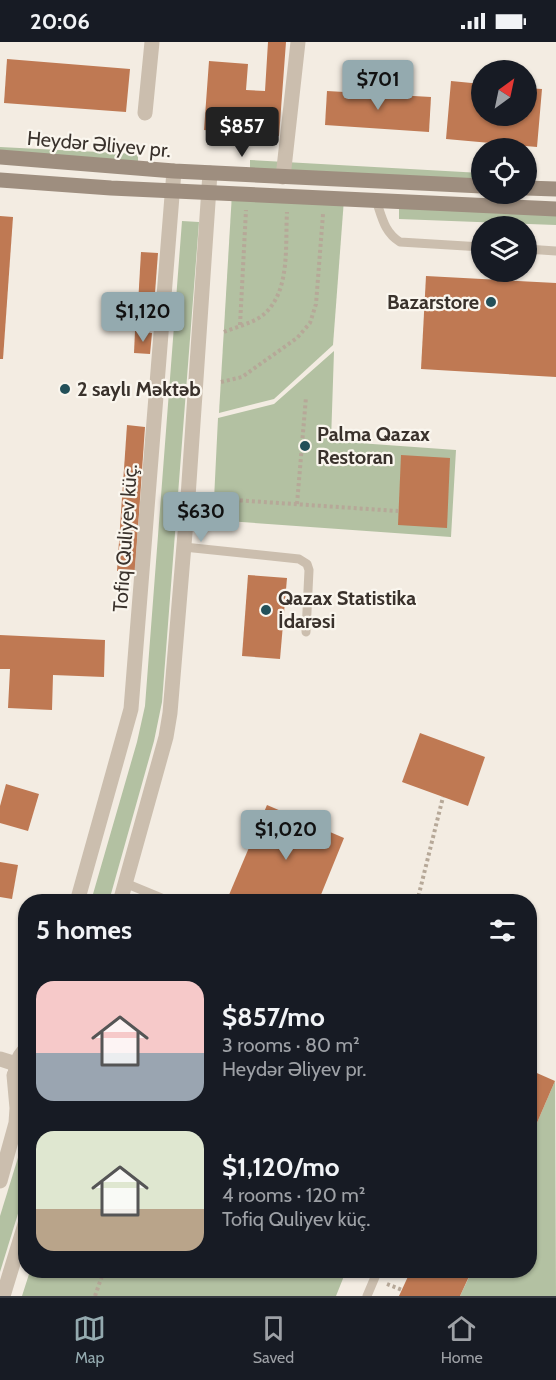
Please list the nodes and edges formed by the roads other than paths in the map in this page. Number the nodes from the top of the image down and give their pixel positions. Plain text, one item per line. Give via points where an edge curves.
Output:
1 (152, 42) edge
2 (298, 42) edge
3 (145, 113) dead end
4 (0, 157) edge
5 (174, 171) junction
6 (210, 173) junction
7 (283, 177) junction
8 (0, 180) edge
9 (471, 186) edge
10 (537, 188) edge
11 (556, 189) edge
12 (173, 190) junction
13 (210, 192) junction
14 (376, 200) junction
15 (556, 209) edge
16 (471, 246) edge
17 (537, 250) edge
18 (556, 251) edge
19 (184, 547) junction
20 (306, 632) dead end
21 (125, 883) junction
22 (79, 894) edge
23 (122, 894) edge
24 (152, 894) edge
25 (18, 1058) edge
26 (0, 1059) edge
27 (18, 1091) edge
28 (0, 1181) edge
29 (18, 1247) edge
30 (375, 1278) edge
31 (3, 1296) edge
32 (367, 1296) edge

1 - 3 street
2 - 7 street
4 - 5 main road, Heydər Əliyev pr.
5 - 6 main road, Heydər Əliyev pr.
5 - 12 street, Tofiq Quliyev küç.
6 - 7 main road, Heydər Əliyev pr.
6 - 13 street
7 - 9 main road, Heydər Əliyev pr.
8 - 12 main road
10 - 11 main road
12 - 13 main road
12 - 22 street, Tofiq Quliyev küç. via 131,709
13 - 14 main road
13 - 19 street
14 - 15 main road
14 - 16 lane via 390,236 400,242
17 - 18 lane
19 - 20 lane via 299,559 307,564
19 - 21 street via 170,714
21 - 23 street
21 - 24 lane
25 - 26 street
27 - 28 street via 16,1123
29 - 31 street
30 - 32 lane

